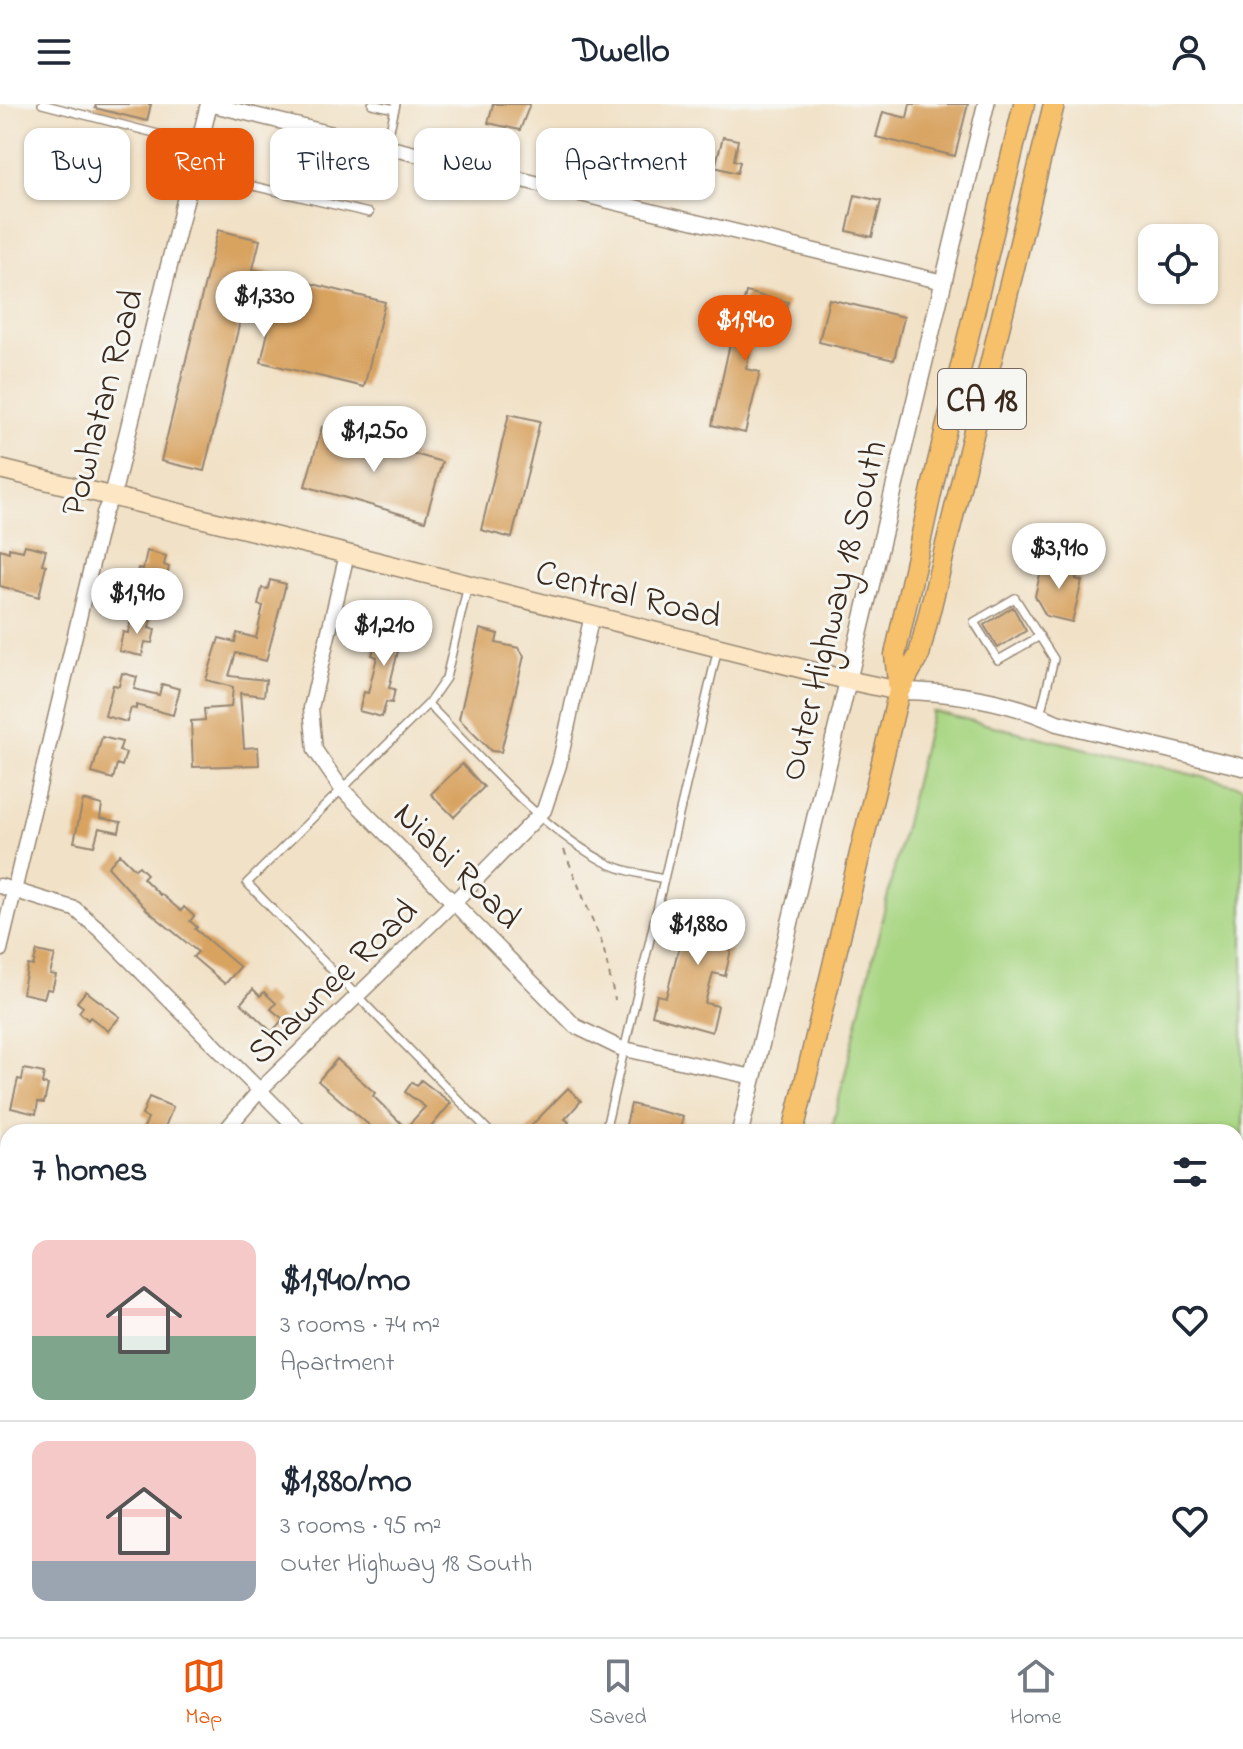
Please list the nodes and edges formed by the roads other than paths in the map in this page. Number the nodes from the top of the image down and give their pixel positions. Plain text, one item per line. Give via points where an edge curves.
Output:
1 (42, 104) edge
2 (209, 104) edge
3 (372, 104) edge
4 (986, 104) edge
5 (1024, 104) edge
6 (1054, 104) edge
7 (396, 107) edge
8 (203, 128) edge
9 (308, 128) edge
10 (391, 128) edge
11 (146, 131) edge
12 (398, 150) edge
13 (254, 186) edge
14 (186, 200) edge
15 (369, 213) dead end
16 (943, 282) junction
17 (0, 469) edge
18 (112, 496) junction
19 (347, 554) junction
20 (468, 585) junction
21 (592, 615) junction
22 (1040, 636) junction
23 (718, 648) junction
24 (847, 680) junction
25 (899, 691) junction
26 (428, 704) junction
27 (1040, 715) junction
28 (1243, 767) edge
29 (341, 788) junction
30 (539, 815) junction
31 (664, 879) junction
32 (7, 888) edge
33 (454, 902) junction
34 (0, 950) edge
35 (356, 997) junction
36 (625, 1049) junction
37 (753, 1077) junction
38 (260, 1090) junction
39 (231, 1124) edge
40 (293, 1124) edge
41 (482, 1124) edge
42 (607, 1124) edge
43 (742, 1124) edge
44 (795, 1124) edge

1 - 11 lane
2 - 8 street, Powhatan Road
2 - 9 street
3 - 7 lane
4 - 16 street, Outer Highway 18 South
5 - 25 main road, CA 18 via 895,655
6 - 25 main road, CA 18 via 919,655
7 - 10 lane
12 - 16 street
13 - 15 lane
14 - 18 street, Powhatan Road
16 - 24 street, Outer Highway 18 South
17 - 18 main road, Central Road
18 - 19 main road, Central Road
18 - 32 street, Powhatan Road
19 - 20 main road, Central Road
19 - 29 street, Niabi Road via 311,708 315,750
20 - 21 main road, Central Road
20 - 26 lane via 446,678
21 - 23 main road, Central Road
21 - 30 street, Shawnee Road via 559,765
22 - 22 lane via 1015,598 974,622 998,660
22 - 27 lane via 1054,659
23 - 24 main road, Central Road
23 - 31 lane
24 - 25 main road, Central Road
24 - 37 street, Outer Highway 18 South
25 - 27 street, Central Road via 936,691
25 - 44 main road, CA 18
26 - 29 lane
26 - 30 lane
27 - 28 street, Central Road
29 - 33 street, Niabi Road
29 - 35 lane via 247,883
30 - 31 lane via 614,866
30 - 33 street, Shawnee Road
31 - 36 lane
32 - 34 street, Powhatan Road
32 - 38 street via 75,909
33 - 35 street, Shawnee Road
33 - 36 street, Niabi Road via 575,1026
35 - 38 street, Shawnee Road
35 - 41 lane
36 - 37 street, Niabi Road
36 - 42 lane
37 - 43 street, Outer Highway 18 South
38 - 39 street, Shawnee Road
38 - 40 street

